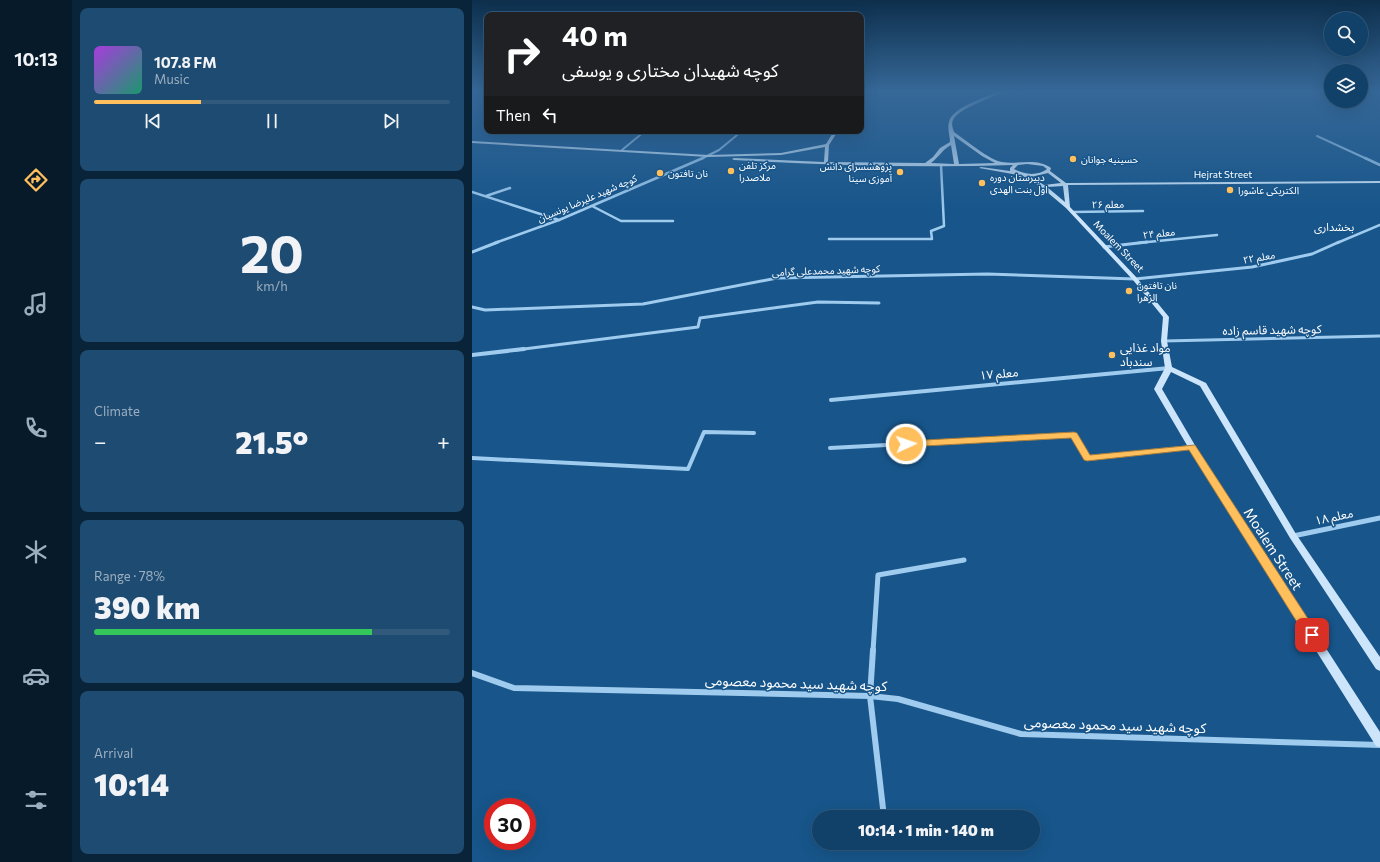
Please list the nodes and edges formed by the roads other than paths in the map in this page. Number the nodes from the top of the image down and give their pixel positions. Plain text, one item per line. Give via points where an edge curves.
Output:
1 (952, 133) joint
2 (641, 134) edge
3 (738, 134) edge
4 (834, 134) edge
5 (1318, 136) dead end
6 (472, 142) edge
7 (952, 142) junction
8 (827, 145) junction
9 (622, 150) junction
10 (708, 156) junction
11 (826, 163) junction
12 (1000, 163) junction
13 (1022, 163) junction
14 (927, 164) junction
15 (941, 165) junction
16 (957, 165) junction
17 (965, 165) junction
18 (1380, 165) edge
19 (1048, 171) junction
20 (1020, 174) junction
21 (1380, 182) edge
22 (1065, 184) junction
23 (1043, 186) junction
24 (510, 188) dead end
25 (472, 192) edge
26 (485, 197) junction
27 (592, 206) junction
28 (1068, 207) junction
29 (1143, 211) dead end
30 (1072, 212) junction
31 (559, 220) junction
32 (673, 221) dead end
33 (1380, 226) edge
34 (1217, 235) dead end
35 (829, 239) dead end
36 (1104, 248) junction
37 (472, 252) edge
38 (1135, 279) junction
39 (879, 303) dead end
40 (472, 307) edge
41 (1380, 336) edge
42 (1164, 341) junction
43 (472, 355) edge
44 (1169, 368) junction
45 (831, 400) dead end
46 (754, 433) dead end
47 (1192, 447) junction
48 (830, 448) dead end
49 (472, 458) edge
50 (1380, 518) edge
51 (1293, 536) junction
52 (964, 560) dead end
53 (1380, 666) edge
54 (472, 673) edge
55 (870, 696) junction
56 (1380, 742) edge
57 (1380, 745) edge
58 (883, 810) edge

1 - 7 main road
1 - 12 main road
2 - 9 street
3 - 10 street, کوچه شهید علیرضا یونسیان
4 - 8 main road
5 - 18 street
6 - 9 main road
7 - 14 main road via 941,149
7 - 16 main road
8 - 10 main road via 781,154
8 - 11 main road
9 - 10 main road
10 - 11 main road via 748,161
10 - 27 street, کوچه شهید علیرضا یونسیان
11 - 14 main road
12 - 13 main road
12 - 17 main road
13 - 19 main road via 1044,165
13 - 20 main road via 1012,168
14 - 15 main road
15 - 16 main road
15 - 35 street via 944,226 931,231 932,239
16 - 17 main road
17 - 20 main road
19 - 20 main road via 1041,174
19 - 22 main road
20 - 23 main road, Moalem Street
21 - 22 main road, Hejrat Street
22 - 23 main road, Hejrat Street
22 - 28 main road
23 - 28 main road, Moalem Street
24 - 26 street
25 - 26 street
26 - 31 street
27 - 31 street, کوچه شهید علیرضا یونسیان
27 - 32 street via 621,221
28 - 30 main road, Moalem Street
29 - 30 street, معلم ۲۶
30 - 36 main road, Moalem Street
31 - 37 street, کوچه شهید علیرضا یونسیان
33 - 38 street, معلم ۲۲ via 1312,254 1252,267
34 - 36 street, معلم ۲۴
36 - 38 main road, Moalem Street
38 - 40 street, کوچه شهید محمدعلی گرامی via 987,274 777,278 643,304 485,310
38 - 42 main road, Moalem Street via 1166,317
39 - 43 street via 810,303 700,318 698,327
41 - 42 street, کوچه شهید قاسم زاده
42 - 44 main road, Moalem Street
44 - 45 street, معلم ۱۷
44 - 47 main road, Moalem Street via 1158,389
44 - 51 main road, Moalem Street via 1203,385
46 - 49 street via 704,432 688,469
47 - 48 street via 1087,458 1074,435
47 - 56 main road, Moalem Street
50 - 51 street, معلم ۱۸
51 - 53 main road, Moalem Street
52 - 55 street via 878,575
54 - 55 street, کوچه شهید سید محمود معصومی via 514,688
55 - 57 street, کوچه شهید سید محمود معصومی via 898,699 1021,734
55 - 58 street

